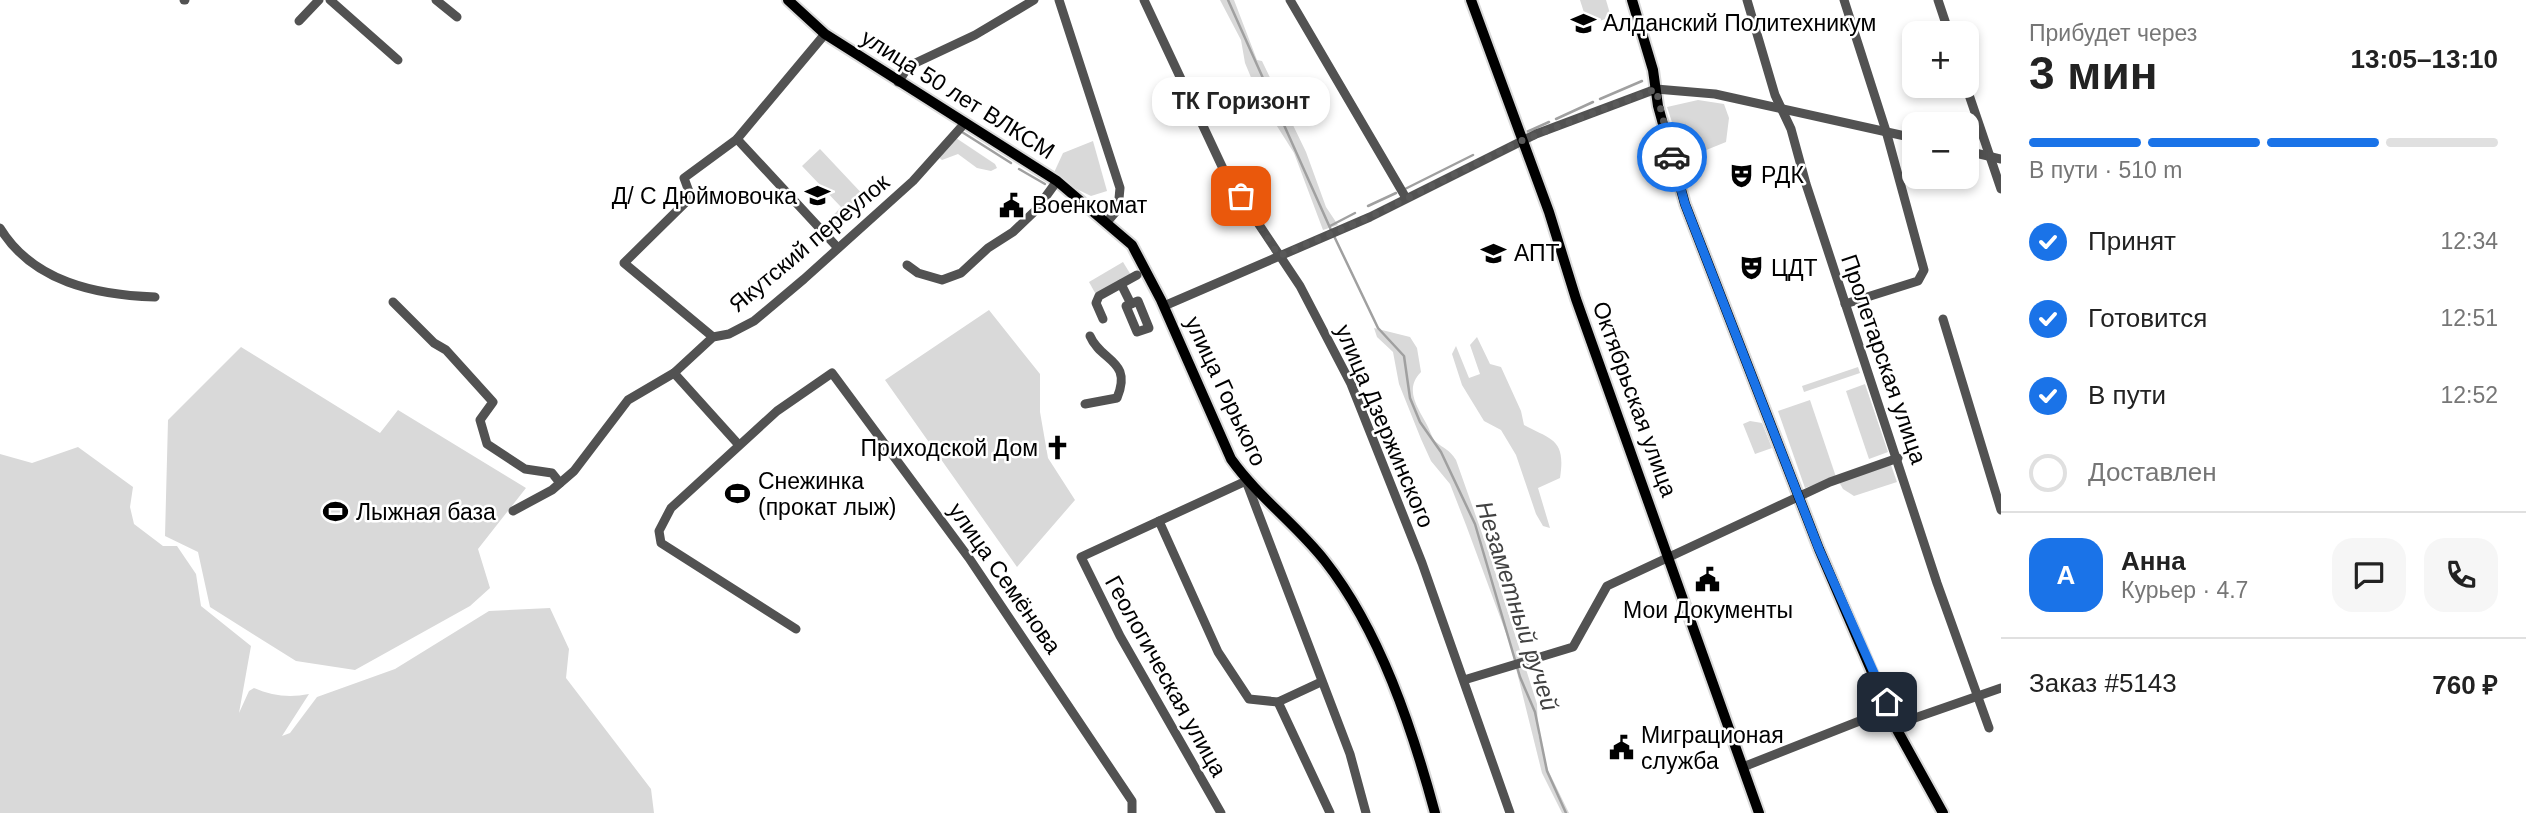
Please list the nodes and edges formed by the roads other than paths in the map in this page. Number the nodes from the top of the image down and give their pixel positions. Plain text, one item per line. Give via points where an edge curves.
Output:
1 (318, 0) edge
2 (330, 0) edge
3 (436, 0) edge
4 (788, 0) edge
5 (1034, 0) edge
6 (1059, 0) edge
7 (1144, 0) edge
8 (1290, 0) edge
9 (1471, 0) edge
10 (1632, 0) edge
11 (1747, 0) edge
12 (1844, 0) edge
13 (1938, 0) edge
14 (457, 17) dead end
15 (299, 21) dead end
16 (1945, 21) edge
17 (825, 34) junction
18 (398, 60) dead end
19 (898, 82) junction
20 (1656, 89) junction
21 (1970, 98) edge
22 (1783, 110) junction
23 (964, 124) junction
24 (1886, 131) junction
25 (1902, 135) edge
26 (737, 139) junction
27 (1523, 140) junction
28 (1979, 154) edge
29 (1989, 156) junction
30 (2001, 159) edge
31 (1057, 181) junction
32 (2001, 189) edge
33 (1406, 198) junction
34 (1107, 222) junction
35 (0, 228) edge
36 (838, 248) junction
37 (1279, 256) junction
38 (907, 265) dead end
39 (1137, 275) dead end
40 (1121, 284) junction
41 (155, 298) dead end
42 (393, 302) dead end
43 (1130, 304) dead end
44 (1845, 304) junction
45 (1164, 306) junction
46 (1943, 318) dead end
47 (1103, 319) dead end
48 (1090, 336) dead end
49 (713, 337) junction
50 (674, 373) junction
51 (1085, 404) dead end
52 (738, 444) junction
53 (1898, 458) junction
54 (1247, 481) junction
55 (560, 483) junction
56 (1799, 496) junction
57 (2001, 510) edge
58 (513, 511) dead end
59 (1159, 521) junction
60 (1670, 557) junction
61 (796, 629) dead end
62 (1464, 680) junction
63 (1321, 682) junction
64 (2001, 688) edge
65 (1975, 695) junction
66 (1278, 702) junction
67 (1890, 709) junction
68 (1896, 728) junction
69 (1989, 728) dead end
70 (1743, 767) junction
71 (1132, 813) edge
72 (1221, 813) edge
73 (1330, 813) edge
74 (1366, 813) edge
75 (1435, 813) edge
76 (1510, 813) edge
77 (1759, 813) edge
78 (1943, 813) edge

1 - 15 street
2 - 18 street
3 - 14 street
4 - 17 main road, улица 50 лет ВЛКСМ
5 - 19 street via 909,66
6 - 34 street via 1120,188 1118,209
7 - 37 street, улица Дзержинского via 1226,175
8 - 33 street
9 - 27 main road, Октябрьская улица
10 - 20 main road
11 - 22 street, Пролетарская улица
12 - 24 street
13 - 16 street
17 - 19 main road, улица 50 лет ВЛКСМ
17 - 26 street
19 - 23 main road, улица 50 лет ВЛКСМ
20 - 22 street via 1715,94
20 - 27 street
20 - 56 main road via 1685,204
21 - 29 street
22 - 24 street
22 - 44 street, Пролетарская улица
23 - 31 main road, улица 50 лет ВЛКСМ
23 - 36 street, Якутский переулок via 913,181
24 - 25 street
24 - 44 street via 1924,270 1918,281
26 - 36 street
26 - 49 street via 684,178 691,197 624,263
27 - 33 street
27 - 60 main road, Октябрьская улица
28 - 29 street
29 - 30 street
29 - 32 street
31 - 34 main road, улица 50 лет ВЛКСМ
31 - 38 street via 1037,210 961,273 942,280
33 - 37 street
34 - 45 main road, улица Горького via 1132,245
35 - 41 street via 11,246 46,273 103,293
36 - 49 street, Якутский переулок via 754,321
37 - 45 street
37 - 62 street, улица Дзержинского via 1332,342 1351,384
39 - 40 street
40 - 43 street
40 - 47 street via 1098,296
42 - 55 street via 446,350 493,402 480,420 487,444 526,469 552,473
44 - 53 street, Пролетарская улица
45 - 54 main road, улица Горького via 1231,459
46 - 57 street
48 - 51 street via 1094,346 1118,366 1121,389 1117,398
49 - 50 street, Якутский переулок
50 - 52 street
50 - 55 street, Якутский переулок via 622,406
52 - 61 street via 715,471 671,508 659,531 662,542
52 - 71 street, улица Семёнова via 832,373 969,558 1101,753 1132,802
53 - 56 street
53 - 65 street, Пролетарская улица
54 - 59 street
54 - 63 street, улица Горького
54 - 75 main road via 1305,536 1356,610 1404,711
55 - 58 street, Якутский переулок
56 - 60 street
56 - 67 main road
59 - 66 street via 1218,652 1249,699
59 - 72 street, Геологическая улица via 1081,557 1120,636
60 - 62 street via 1607,586 1573,647
60 - 70 main road, Октябрьская улица
62 - 76 street, улица Дзержинского
63 - 66 street
63 - 74 street, улица Горького via 1350,754
64 - 65 street
65 - 68 street
65 - 69 street, Пролетарская улица
66 - 73 street
67 - 68 main road
67 - 70 street
68 - 78 main road
70 - 77 main road, Октябрьская улица

